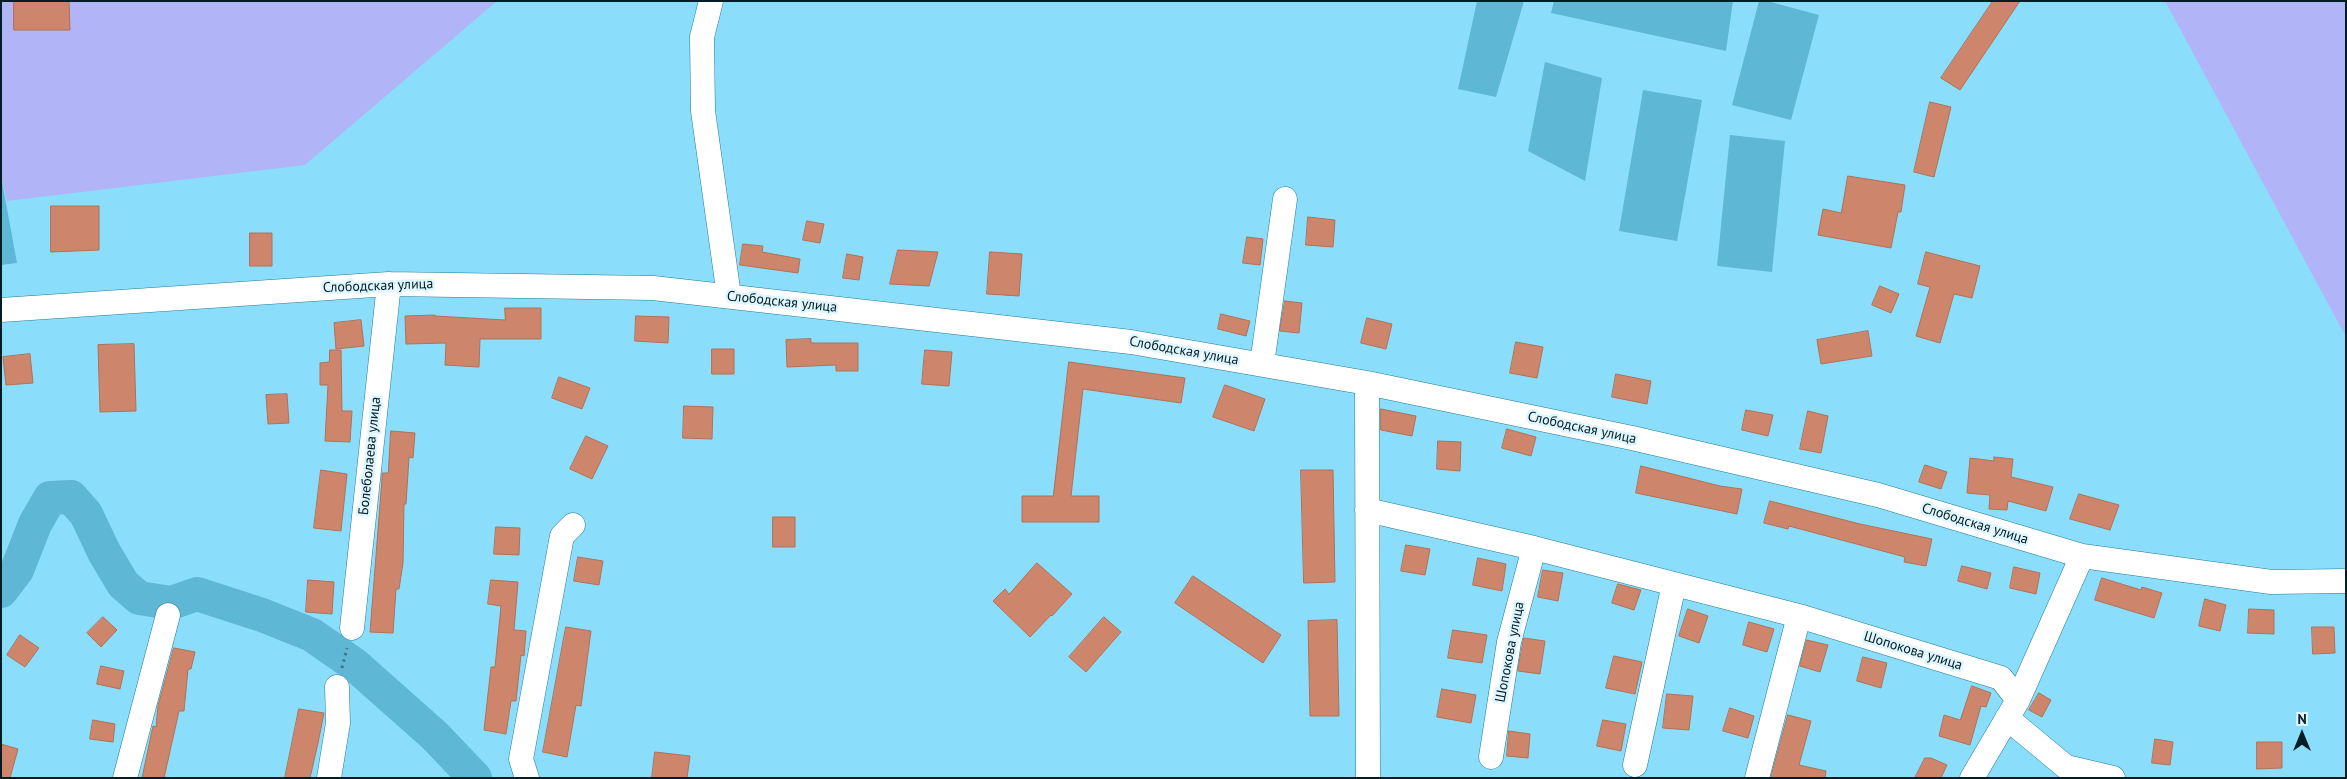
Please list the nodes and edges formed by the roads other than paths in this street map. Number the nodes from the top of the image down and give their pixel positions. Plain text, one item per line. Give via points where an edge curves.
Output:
1 (711, 1) edge
2 (1285, 199) dead end
3 (389, 284) junction
4 (729, 296) junction
5 (1, 310) edge
6 (1262, 364) junction
7 (1367, 383) junction
8 (1367, 510) junction
9 (573, 525) dead end
10 (1534, 548) junction
11 (2082, 556) junction
12 (2346, 581) edge
13 (1674, 584) junction
14 (168, 615) dead end
15 (1800, 616) junction
16 (352, 628) road end
17 (337, 687) road end
18 (2013, 709) junction
19 (1491, 757) dead end
20 (1635, 765) dead end
21 (125, 778) edge
22 (329, 778) edge
23 (527, 778) edge
24 (1368, 778) edge
25 (1757, 778) edge
26 (1972, 778) edge
27 (2114, 778) edge

1 - 4 street via 702,37 703,111
2 - 6 street
3 - 4 street, Слободская улица via 653,288
3 - 5 street, Слободская улица
3 - 16 street, Болеболаева улица
4 - 6 street, Слободская улица via 1131,342
6 - 7 street, Слободская улица
7 - 8 street
7 - 11 street, Слободская улица via 1632,438 1878,495
8 - 10 street, Шопокова улица
8 - 24 street
9 - 23 street via 562,536 521,759
10 - 13 street, Шопокова улица
10 - 19 street, Шопокова улица via 1509,642
11 - 12 street, Слободская улица via 2271,582
11 - 18 street
13 - 15 street, Шопокова улица
13 - 20 street
14 - 21 street
15 - 18 street, Шопокова улица via 2001,678
15 - 25 street
17 - 22 street via 338,723
18 - 26 street
18 - 27 street, Шопокова улица via 2066,767

